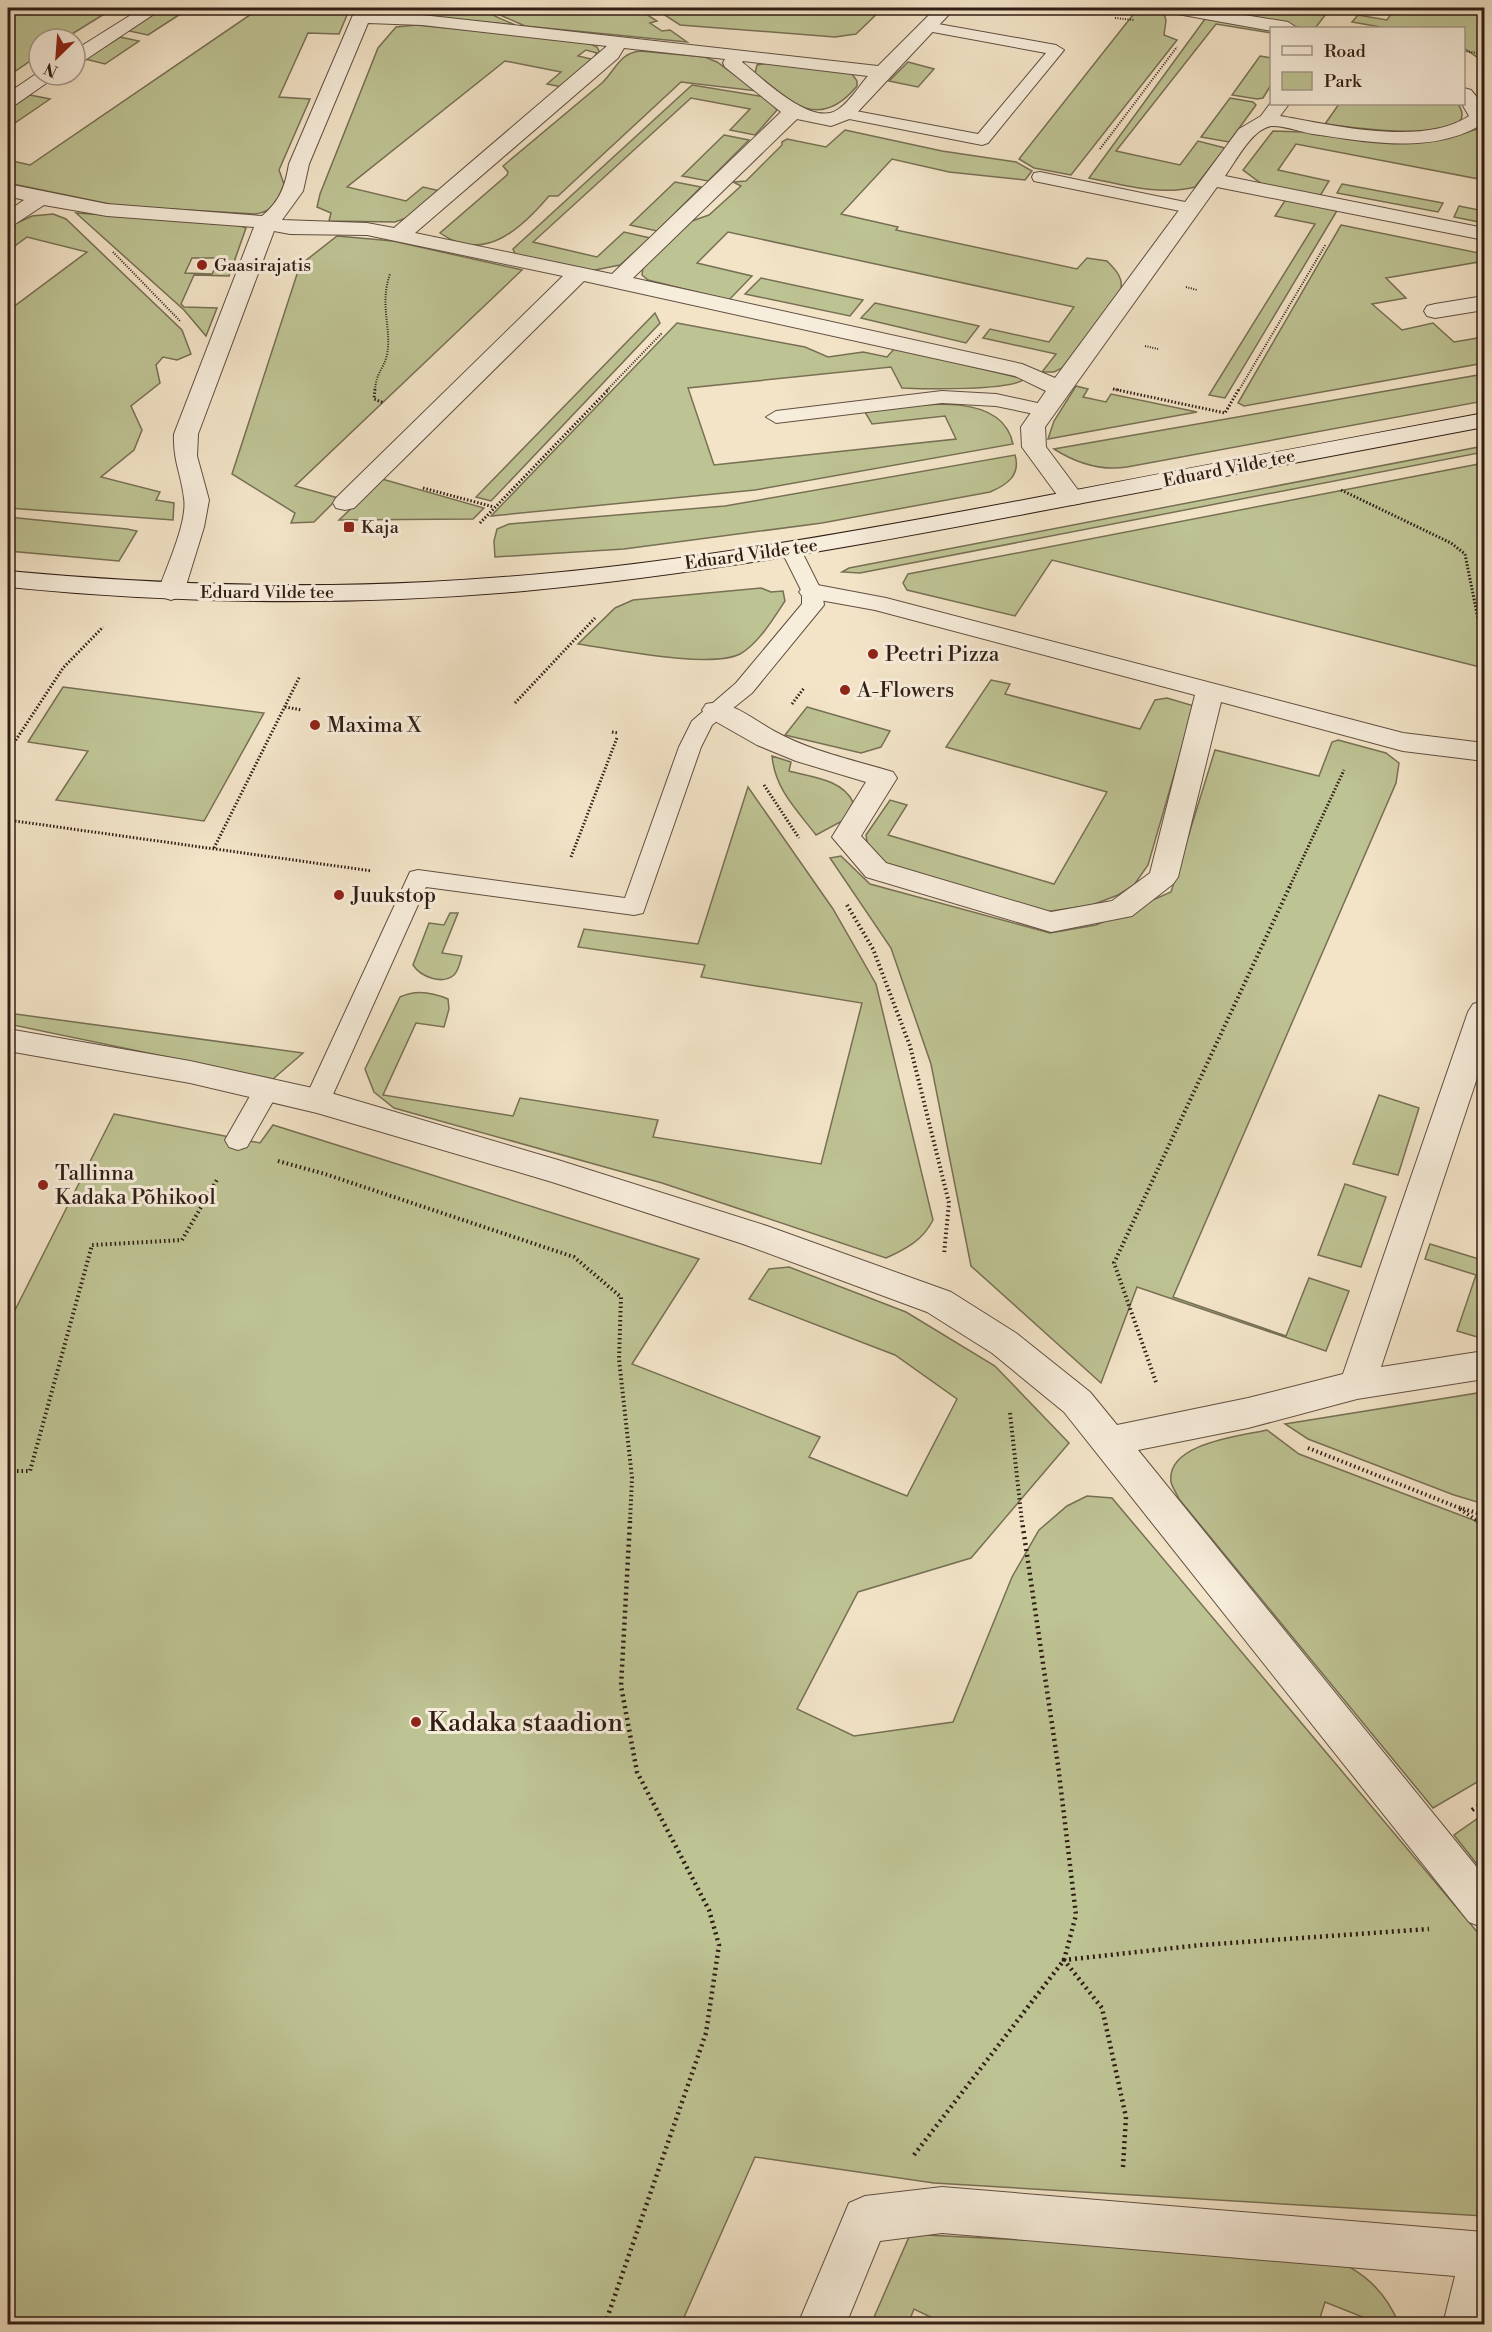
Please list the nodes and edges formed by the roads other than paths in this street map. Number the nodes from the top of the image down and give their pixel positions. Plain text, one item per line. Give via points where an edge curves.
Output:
1 (154, 8) edge
2 (946, 8) edge
3 (1172, 8) edge
4 (363, 13) edge
5 (927, 27) junction
6 (1282, 27) edge
7 (619, 42) junction
8 (87, 50) edge
9 (738, 54) junction
10 (882, 72) junction
11 (30, 87) edge
12 (1465, 95) edge
13 (8, 101) edge
14 (793, 112) junction
15 (1274, 112) edge
16 (845, 114) junction
17 (1040, 177) dead end
18 (1213, 180) junction
19 (8, 190) edge
20 (49, 200) junction
21 (1190, 208) junction
22 (8, 220) edge
23 (266, 223) junction
24 (1485, 234) edge
25 (399, 235) junction
26 (577, 275) junction
27 (617, 281) junction
28 (1485, 303) edge
29 (1435, 311) dead end
30 (1063, 384) junction
31 (1044, 410) junction
32 (776, 417) dead end
33 (1485, 420) edge
34 (1072, 498) junction
35 (345, 503) dead end
36 (791, 550) junction
37 (8, 579) edge
38 (171, 592) junction
39 (812, 592) junction
40 (1210, 691) junction
41 (716, 710) junction
42 (1485, 752) edge
43 (1485, 1012) edge
44 (8, 1040) edge
45 (267, 1089) junction
46 (317, 1101) junction
47 (236, 1145) road end
48 (1485, 1365) edge
49 (1357, 1385) junction
50 (1110, 1441) junction
51 (1485, 1908) edge
52 (1484, 2255) edge
53 (822, 2325) edge
54 (1467, 2325) edge

1 - 8 street
2 - 5 street
3 - 6 street
4 - 7 street
4 - 23 street via 299,164 297,182 287,206
5 - 10 street
5 - 16 lane via 1056,50 982,140
7 - 9 street
7 - 25 street via 611,54
9 - 10 street
9 - 14 street via 732,63
10 - 16 street
11 - 13 street
12 - 15 street via 1480,113 1479,119 1461,130 1429,136 1314,128
14 - 16 street via 831,120
14 - 27 street
15 - 18 street via 1246,133
17 - 21 lane
18 - 21 street
18 - 24 street
19 - 20 street
20 - 22 street
20 - 23 street via 107,210
21 - 30 street
23 - 25 street
23 - 38 street via 186,434 185,456 197,500
25 - 26 street
26 - 27 street
26 - 35 street
27 - 30 street via 1022,371
28 - 29 street
30 - 31 street
31 - 32 lane via 996,400 942,397
31 - 34 street via 1033,427 1034,447
33 - 34 street, Eduard Vilde tee
34 - 36 street, Eduard Vilde tee
36 - 38 street, Eduard Vilde tee via 491,585 338,593
36 - 39 lane
37 - 38 street, Eduard Vilde tee
39 - 40 street via 877,603
39 - 41 lane via 813,605 744,688
40 - 41 street via 1163,877 1121,909 1051,922 876,870 846,837 883,778 786,747
40 - 42 street via 1403,742
41 - 46 lane via 703,721 690,747 634,907 418,878
43 - 49 street
44 - 45 street
45 - 46 street
45 - 47 lane
46 - 50 street via 744,1231 939,1302 1004,1343 1077,1402
48 - 49 street
49 - 50 street via 1248,1413
50 - 51 street
52 - 53 street via 942,2210 865,2219
52 - 54 street

